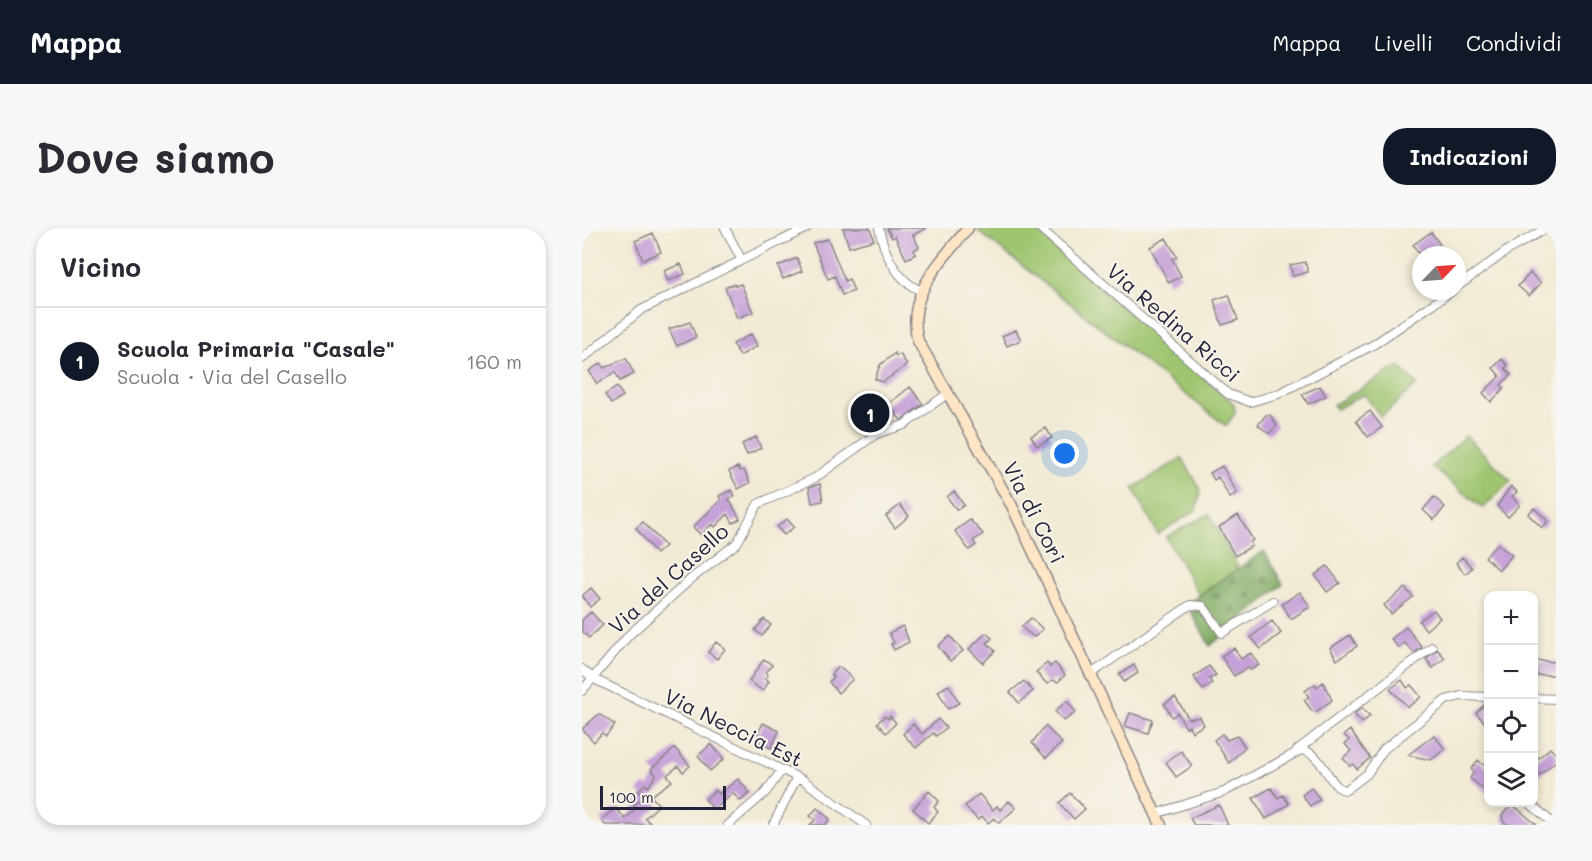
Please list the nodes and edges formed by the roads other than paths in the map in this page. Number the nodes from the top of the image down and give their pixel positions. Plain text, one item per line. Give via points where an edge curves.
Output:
1 (725, 228) edge
2 (807, 228) edge
3 (879, 228) edge
4 (968, 228) edge
5 (1040, 228) edge
6 (1546, 228) edge
7 (741, 259) junction
8 (1466, 280) edge
9 (921, 291) junction
10 (1439, 300) edge
11 (582, 359) edge
12 (947, 394) junction
13 (1273, 601) dead end
14 (1432, 647) dead end
15 (582, 669) edge
16 (1091, 674) junction
17 (594, 679) junction
18 (582, 691) edge
19 (1484, 697) edge
20 (1538, 698) edge
21 (1556, 699) edge
22 (1296, 751) junction
23 (782, 770) junction
24 (797, 777) junction
25 (1534, 807) edge
26 (1155, 814) junction
27 (728, 825) edge
28 (774, 825) edge
29 (866, 825) edge
30 (1161, 825) edge
31 (1555, 825) edge

1 - 7 street
2 - 7 street
3 - 9 street via 899,274 907,284
4 - 9 main road, Via di Cori
5 - 10 street, Via Redina Ricci via 1225,391 1245,402 1278,394 1369,348
6 - 8 street via 1508,249
7 - 11 street via 636,313
9 - 12 main road, Via di Cori via 915,312 917,336
12 - 16 main road, Via di Cori via 1008,498
12 - 17 street, Via del Casello via 904,425 876,434 811,480 758,504 737,543 636,629
13 - 16 street via 1222,633 1203,606 1190,605
14 - 22 street
15 - 17 street, Via Neccia Est
16 - 26 main road, Via di Cori
17 - 18 street, Via del Casello
17 - 23 street, Via Neccia Est
19 - 22 street via 1446,700 1384,749 1368,772 1346,790 1338,788 1313,754
20 - 21 street
22 - 26 street via 1224,792
23 - 24 street, Via Neccia Est
23 - 27 street via 765,793
24 - 28 street
24 - 29 street, Via Neccia Est
25 - 31 street
26 - 30 main road, Via di Cori

